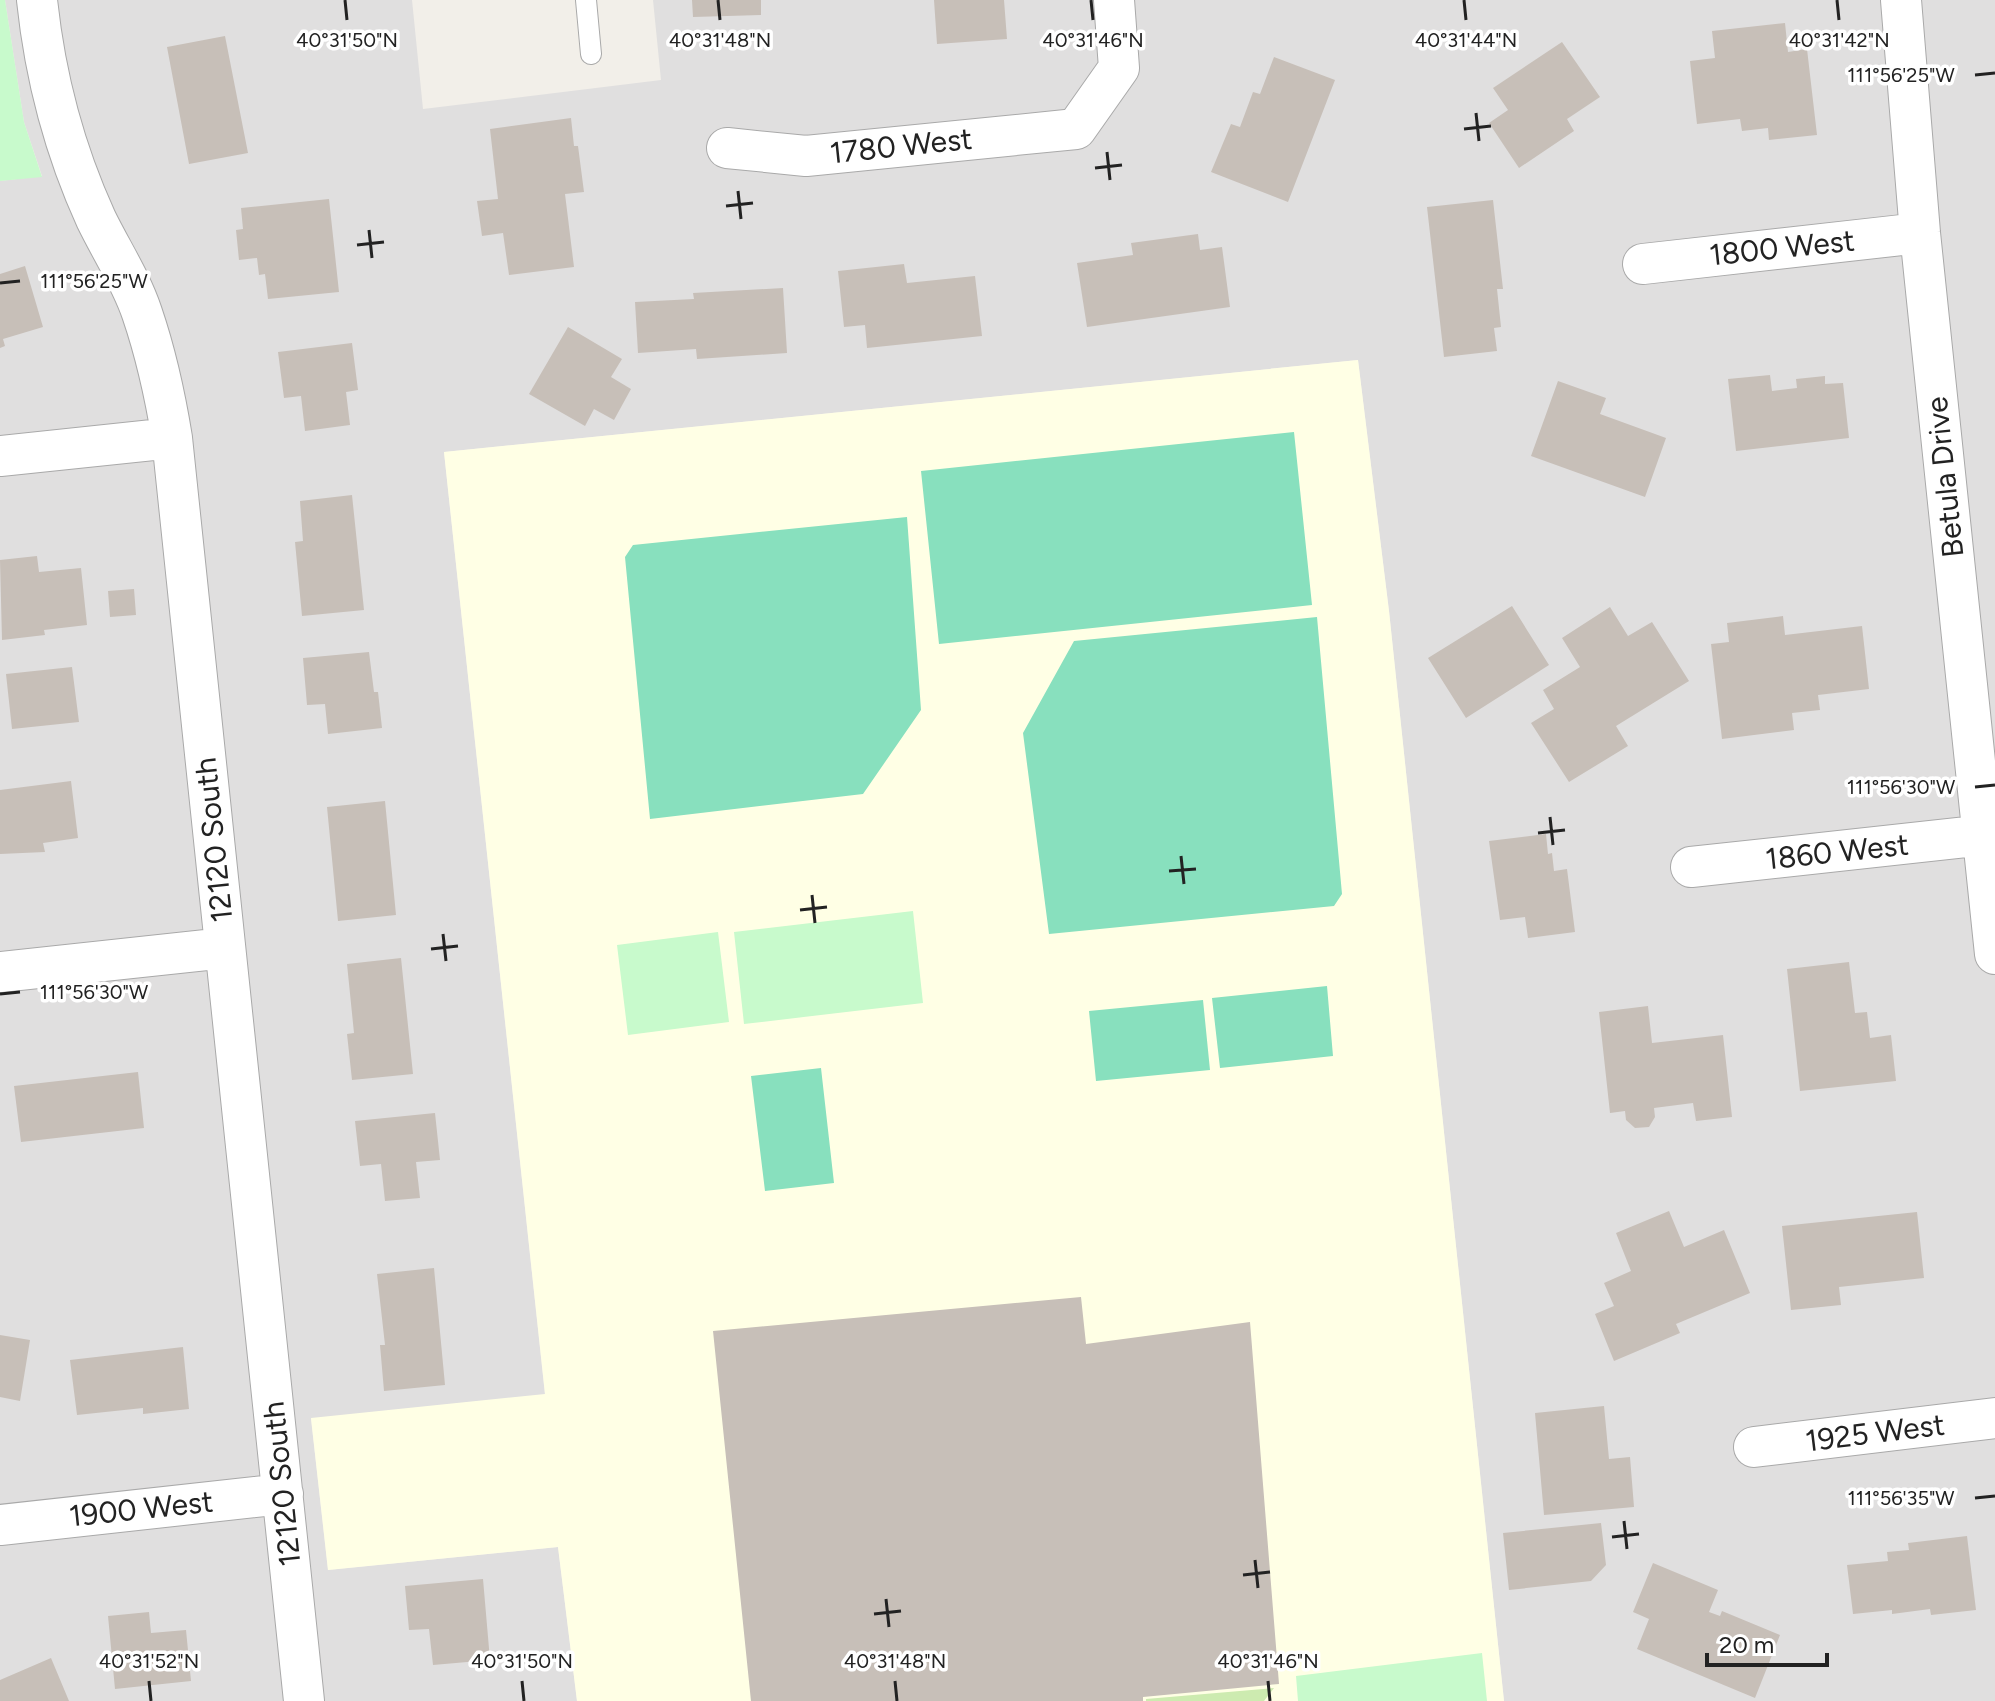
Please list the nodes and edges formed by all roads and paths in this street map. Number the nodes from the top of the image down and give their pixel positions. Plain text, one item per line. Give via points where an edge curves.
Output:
1 (37, 0) edge
2 (586, 0) edge
3 (1114, 0) edge
4 (1901, 0) edge
5 (591, 54) dead end
6 (727, 148) dead end
7 (1920, 233) junction
8 (1643, 264) dead end
9 (172, 438) junction
10 (0, 456) edge
11 (1989, 835) edge
12 (1691, 867) dead end
13 (225, 948) junction
14 (1995, 954) edge
15 (0, 972) edge
16 (1995, 1418) edge
17 (1754, 1447) dead end
18 (283, 1494) junction
19 (0, 1525) edge
20 (304, 1701) edge

1 - 9 street, 12120 South via 56,109 95,217 141,309 161,373
2 - 5 lane
3 - 6 street, 1780 West via 1119,68 1076,129 806,156
4 - 7 street, Betula Drive
7 - 8 street, 1800 West
7 - 11 street, Betula Drive
9 - 10 street
9 - 13 street, 12120 South
11 - 12 street, 1860 West
11 - 14 street, Betula Drive
13 - 15 street
13 - 18 street, 12120 South
16 - 17 street, 1925 West
18 - 19 street, 1900 West
18 - 20 street, 12120 South

